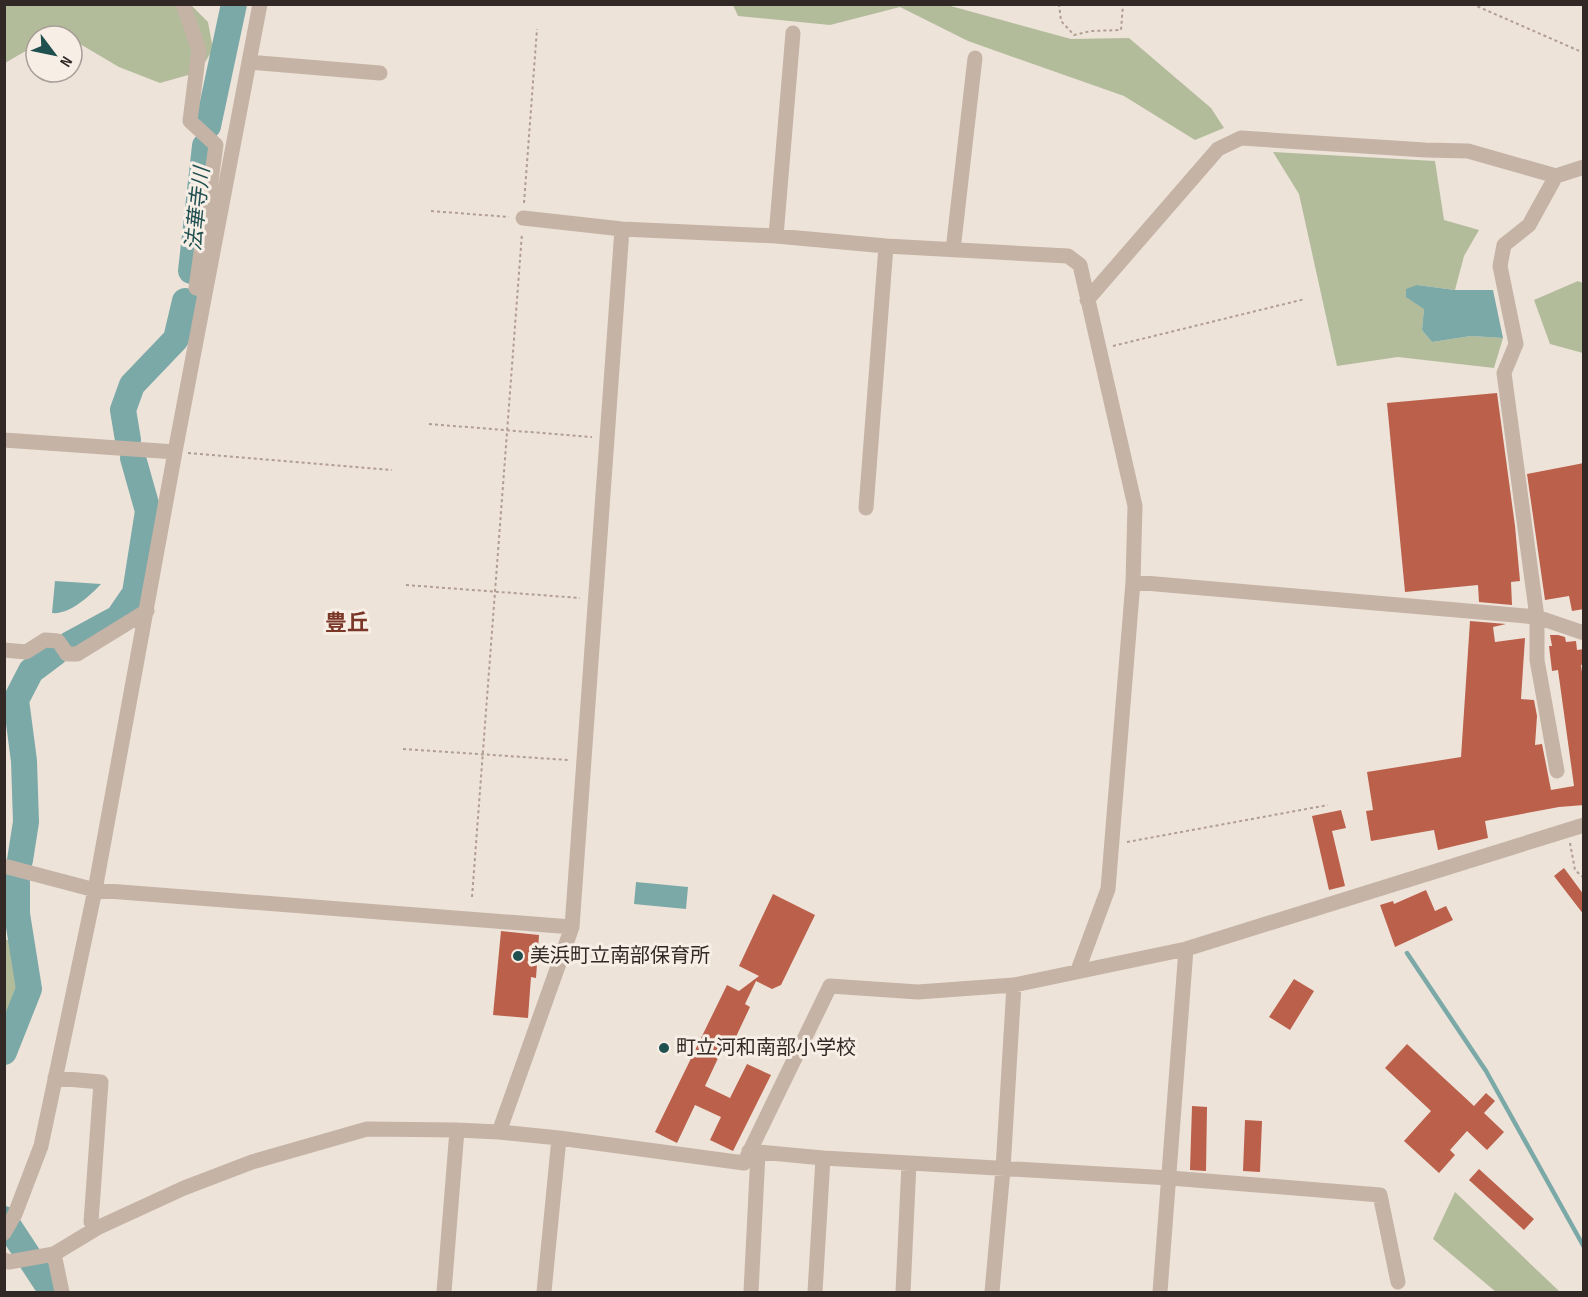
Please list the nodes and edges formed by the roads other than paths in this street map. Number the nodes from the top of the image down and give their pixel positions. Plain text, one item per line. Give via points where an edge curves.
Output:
1 (183, 4) edge
2 (260, 4) edge
3 (793, 33) dead end
4 (975, 58) dead end
5 (249, 62) junction
6 (380, 73) dead end
7 (1584, 167) edge
8 (1556, 176) junction
9 (523, 218) road end
10 (622, 229) junction
11 (776, 236) junction
12 (886, 246) junction
13 (953, 250) junction
14 (195, 291) dead end
15 (1087, 300) junction
16 (4, 440) edge
17 (175, 452) junction
18 (866, 508) dead end
19 (1133, 582) junction
20 (147, 611) junction
21 (1537, 617) junction
22 (1584, 633) edge
23 (4, 650) edge
24 (1557, 771) dead end
25 (1584, 825) edge
26 (4, 867) edge
27 (95, 890) junction
28 (572, 927) junction
29 (1186, 949) junction
30 (1078, 970) junction
31 (1014, 985) junction
32 (56, 1078) junction
33 (457, 1130) junction
34 (499, 1132) junction
35 (559, 1138) junction
36 (754, 1152) junction
37 (823, 1158) junction
38 (909, 1163) junction
39 (1003, 1169) junction
40 (1170, 1178) junction
41 (97, 1228) junction
42 (4, 1233) edge
43 (54, 1254) junction
44 (7, 1261) edge
45 (1398, 1282) dead end
46 (62, 1293) edge
47 (444, 1293) edge
48 (544, 1293) edge
49 (751, 1293) edge
50 (815, 1293) edge
51 (903, 1293) edge
52 (992, 1293) edge
53 (1161, 1293) edge

1 - 14 street via 199,50 190,121 216,146
2 - 5 street
3 - 11 street
4 - 13 street
5 - 6 street
5 - 17 street
7 - 8 street
8 - 15 street via 1468,151 1241,138 1218,149
8 - 21 street via 1529,225 1504,245 1500,266 1516,344 1504,373
9 - 10 street
10 - 11 street
10 - 28 street
11 - 12 street
12 - 13 street
12 - 18 street
13 - 15 street via 1068,256 1080,266
15 - 19 street via 1135,506
16 - 17 street
17 - 20 street
19 - 21 street
19 - 30 street via 1108,890
20 - 23 street via 76,654 67,654 58,641 45,640 26,652
20 - 27 street
21 - 22 street
21 - 24 street via 1537,660
25 - 29 street
26 - 27 street
27 - 28 street
27 - 32 street
28 - 34 street
29 - 30 street
29 - 40 street
30 - 31 street
31 - 36 street via 918,992 830,986
31 - 39 street
32 - 41 street via 101,1082 91,1222
32 - 42 street via 41,1146
33 - 34 street
33 - 41 street via 367,1129 252,1162
33 - 47 street
34 - 35 street
35 - 36 street via 744,1163
35 - 48 street
36 - 37 street
36 - 49 street
37 - 38 street
37 - 50 street
38 - 39 street
38 - 51 street
39 - 40 street
39 - 52 street
40 - 45 street via 1380,1195
40 - 53 street
41 - 43 street
43 - 44 street
43 - 46 street

